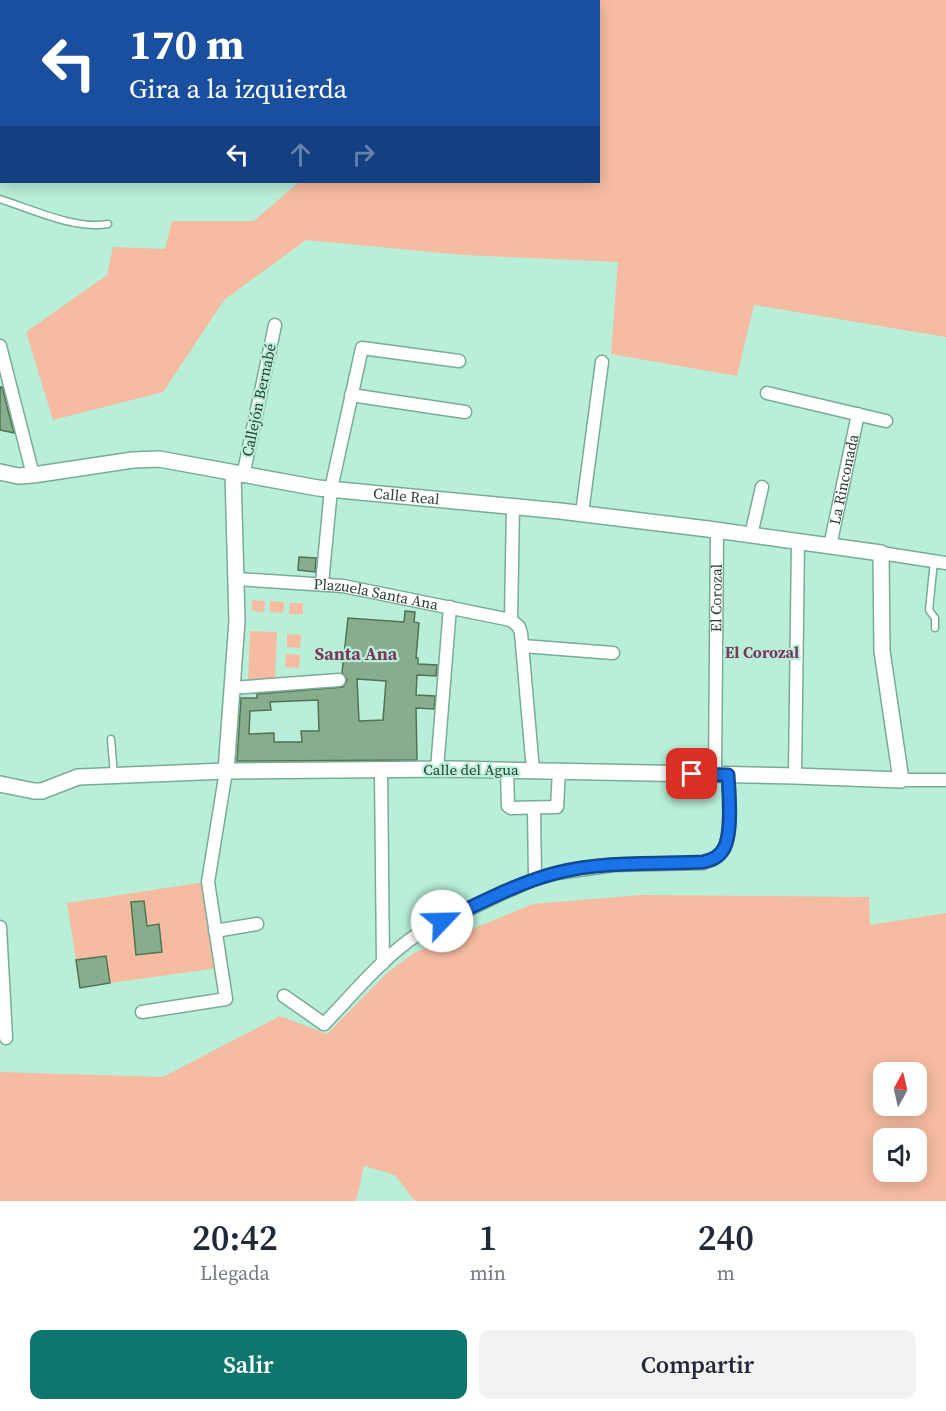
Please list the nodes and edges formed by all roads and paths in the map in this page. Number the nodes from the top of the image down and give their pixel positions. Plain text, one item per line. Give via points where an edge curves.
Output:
1 (0, 199) edge
2 (108, 224) dead end
3 (275, 325) dead end
4 (0, 346) edge
5 (459, 361) dead end
6 (602, 362) dead end
7 (767, 393) dead end
8 (351, 395) junction
9 (465, 412) dead end
10 (858, 414) junction
11 (886, 421) dead end
12 (0, 472) edge
13 (33, 475) junction
14 (238, 475) junction
15 (762, 487) dead end
16 (331, 489) junction
17 (513, 506) junction
18 (582, 513) junction
19 (717, 530) junction
20 (751, 535) junction
21 (798, 541) junction
22 (823, 545) junction
23 (881, 553) junction
24 (940, 562) edge
25 (237, 579) junction
26 (322, 584) junction
27 (450, 607) junction
28 (511, 620) junction
29 (935, 628) dead end
30 (523, 646) junction
31 (613, 653) dead end
32 (339, 680) dead end
33 (232, 688) junction
34 (111, 739) dead end
35 (437, 769) junction
36 (381, 770) junction
37 (507, 770) junction
38 (533, 770) junction
39 (226, 771) junction
40 (559, 771) junction
41 (721, 775) junction
42 (114, 776) junction
43 (795, 776) junction
44 (901, 780) junction
45 (946, 780) edge
46 (0, 784) edge
47 (534, 808) junction
48 (535, 879) junction
49 (257, 924) dead end
50 (0, 927) edge
51 (215, 931) junction
52 (383, 963) junction
53 (284, 996) dead end
54 (142, 1012) dead end
55 (6, 1038) dead end

1 - 2 lane via 76,223
3 - 14 street, Callejón Bernabé
4 - 13 street
5 - 8 street via 362,348
6 - 18 street
7 - 10 street, La Rinconada
8 - 9 street
8 - 16 street
10 - 11 street, La Rinconada
10 - 22 street, La Rinconada
12 - 13 street, Calle Real
13 - 14 street, Calle Real via 159,459
14 - 16 street, Calle Real
14 - 25 street
15 - 20 street
16 - 17 street, Calle Real
16 - 26 street
17 - 18 street, Calle Real
17 - 28 street
18 - 19 street, Calle Real
19 - 20 street, Calle Real
19 - 41 street, El Corozal
20 - 21 street, Calle Real
21 - 22 street, Calle Real
21 - 43 street
22 - 23 street, La Rinconada
23 - 24 street
23 - 44 street via 882,651
24 - 29 lane via 929,610 935,618
25 - 26 street, Plazuela Santa Ana
25 - 33 street
26 - 27 street, Plazuela Santa Ana
27 - 28 street, Plazuela Santa Ana
27 - 35 street
28 - 30 street via 519,627
30 - 31 street
30 - 38 street
32 - 33 street
33 - 39 street
34 - 42 lane
35 - 36 street, Calle del Agua
35 - 37 street, Calle del Agua
36 - 39 street, Calle del Agua
36 - 52 street
37 - 38 street, Calle del Agua
37 - 47 street via 507,806
38 - 40 street, Calle del Agua
39 - 42 street, Calle del Agua
39 - 51 street via 208,882
40 - 41 street, Calle del Agua
40 - 47 street via 558,805
41 - 43 street, Calle del Agua
41 - 48 street, El Corozal via 728,835 722,852 715,858 703,862 580,868
42 - 46 street, Calle del Agua via 78,777 42,791
43 - 44 street, Calle del Agua
44 - 45 street, Calle del Agua
47 - 48 street
48 - 52 street via 418,934
49 - 51 street
50 - 55 street
51 - 54 street via 226,999
52 - 53 street via 324,1024

